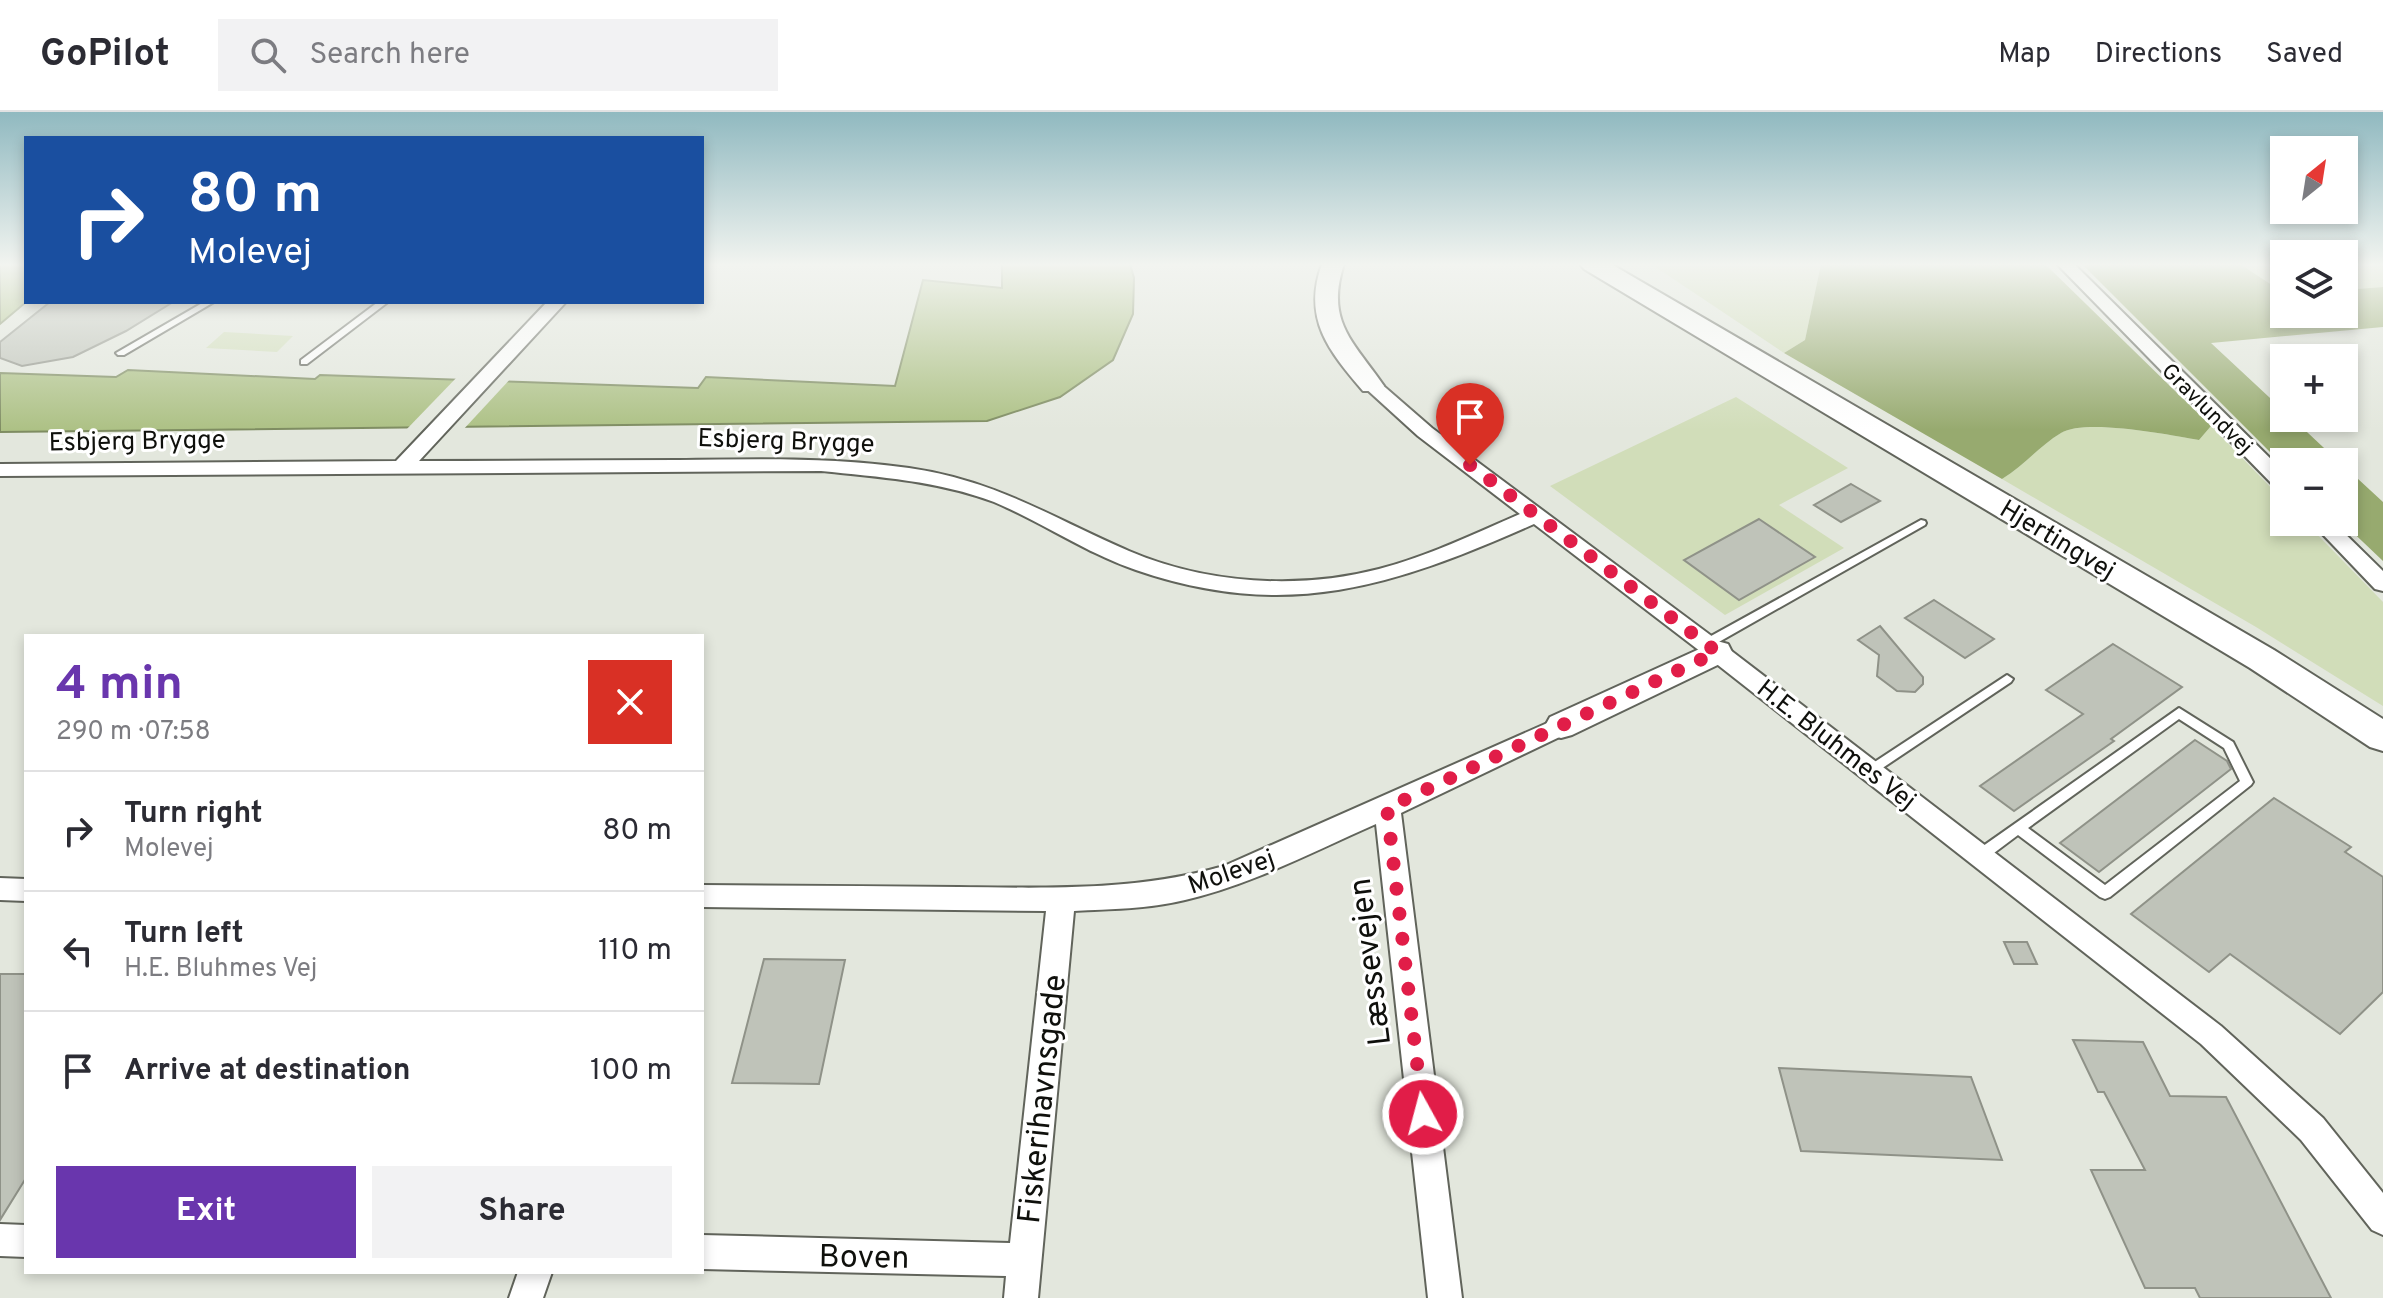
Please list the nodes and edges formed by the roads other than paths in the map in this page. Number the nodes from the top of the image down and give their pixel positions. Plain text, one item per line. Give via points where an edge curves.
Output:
1 (180, 319) edge
2 (361, 319) edge
3 (541, 319) edge
4 (1327, 319) edge
5 (1687, 319) edge
6 (1697, 319) edge
7 (2120, 319) edge
8 (1731, 345) junction
9 (121, 353) dead end
10 (304, 362) dead end
11 (1372, 386) joint
12 (404, 465) junction
13 (0, 470) edge
14 (2270, 470) edge
15 (1537, 515) junction
16 (1921, 523) dead end
17 (2335, 536) edge
18 (2383, 584) edge
19 (1712, 648) junction
20 (2007, 679) dead end
21 (1561, 726) joint
22 (2383, 737) edge
23 (1871, 770) junction
24 (1387, 808) junction
25 (2018, 828) junction
26 (1981, 855) junction
27 (0, 889) edge
28 (24, 890) edge
29 (704, 896) edge
30 (1061, 900) junction
31 (2383, 1219) edge
32 (0, 1240) edge
33 (24, 1241) edge
34 (704, 1252) edge
35 (1025, 1260) junction
36 (534, 1274) edge
37 (526, 1298) edge
38 (1021, 1298) edge
39 (1445, 1298) edge

1 - 9 lane
2 - 10 lane
3 - 12 street
4 - 11 street, H.E. Bluhmes Vej via 1348,358
5 - 8 main road, Hjertingvej
6 - 8 main road, Hjertingvej
7 - 14 street, Gravlundvej
8 - 22 main road, Hjertingvej via 2262,659
11 - 15 street, H.E. Bluhmes Vej
12 - 13 street, Esbjerg Brygge
12 - 15 street, Esbjerg Brygge via 777,465 886,472 996,496 1142,565 1258,586 1377,577
15 - 19 street, H.E. Bluhmes Vej
16 - 19 lane
17 - 18 street
19 - 21 street, Molevej
19 - 23 street, H.E. Bluhmes Vej
20 - 23 lane
21 - 24 street, Molevej
23 - 26 street, H.E. Bluhmes Vej
24 - 30 street, Molevej via 1230,876 1185,889
24 - 39 street, Læssevejen
25 - 25 lane via 2179,713 2229,745 2247,782 2105,893
25 - 26 lane
26 - 31 street, H.E. Bluhmes Vej via 2211,1035 2312,1129
27 - 28 street
29 - 30 street, Molevej
30 - 35 street, Fiskerihavnsgade
32 - 33 street
34 - 35 street, Boven
35 - 38 street, Fiskerihavnsgade
36 - 37 street

